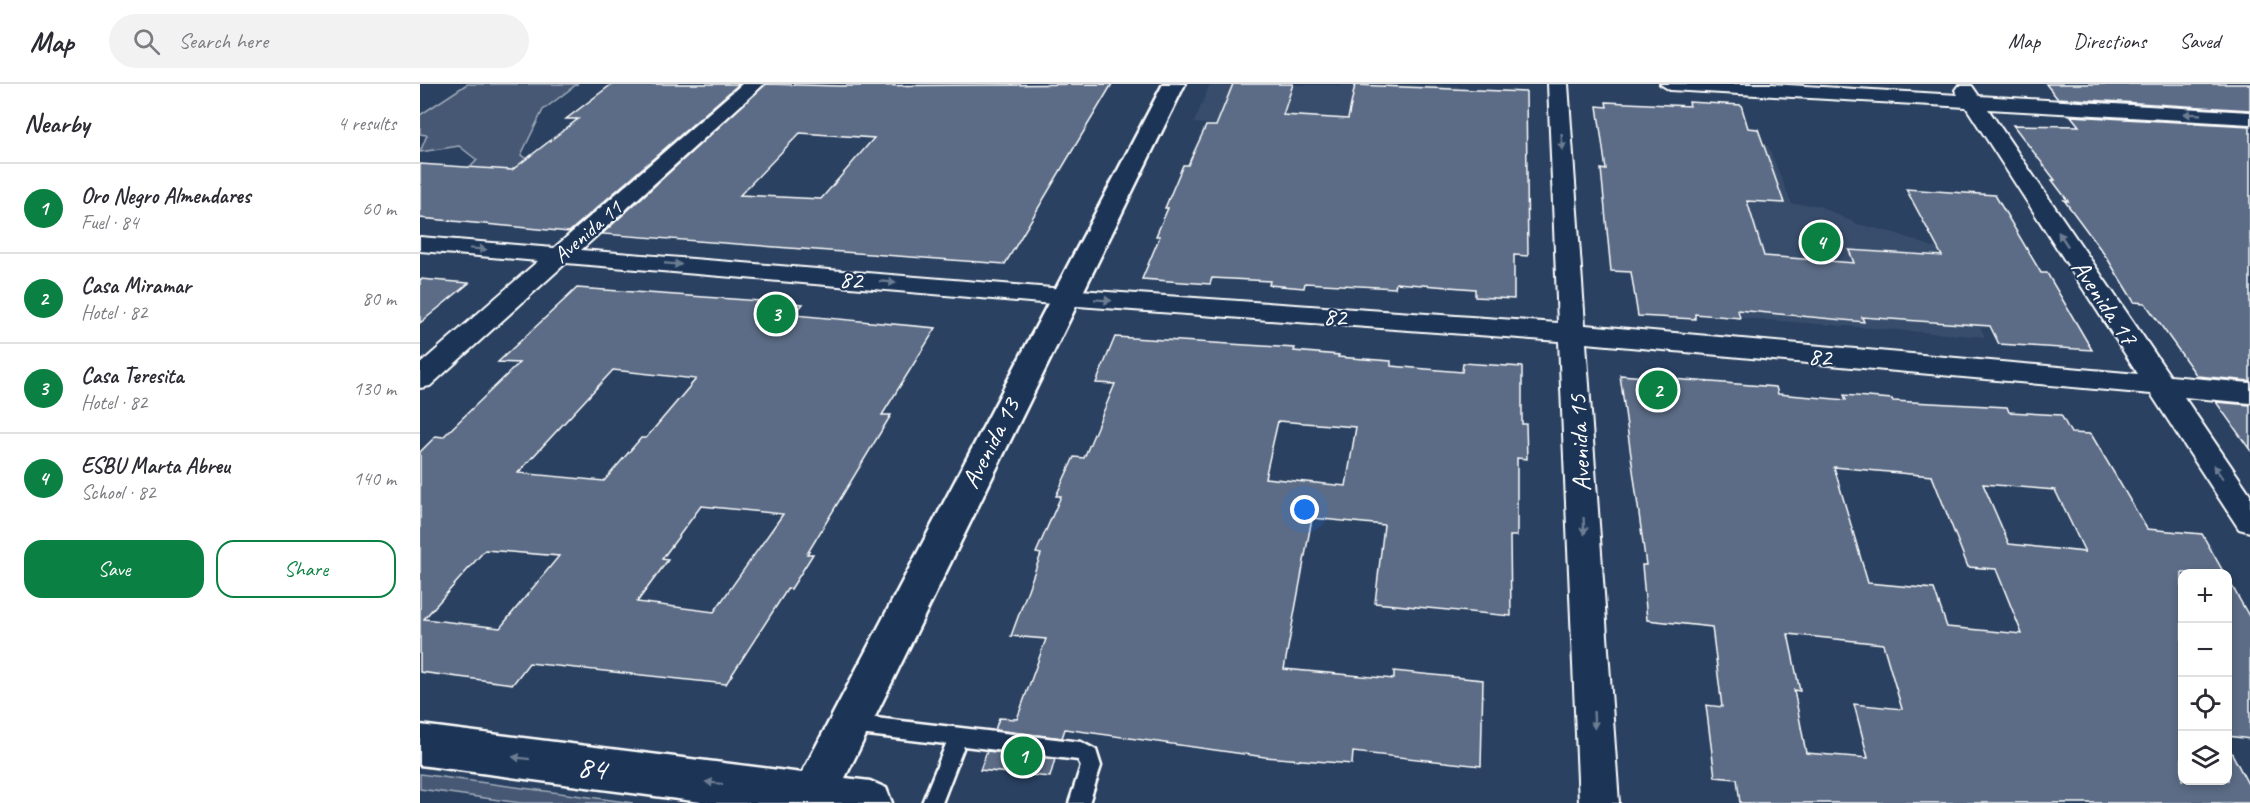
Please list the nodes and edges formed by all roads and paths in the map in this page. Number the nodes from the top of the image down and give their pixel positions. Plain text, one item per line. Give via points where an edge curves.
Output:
1 (754, 84) edge
2 (1174, 84) edge
3 (1558, 84) edge
4 (1670, 84) edge
5 (1966, 93) edge
6 (2250, 118) edge
7 (420, 244) edge
8 (560, 255) junction
9 (1064, 297) junction
10 (1574, 333) junction
11 (420, 379) edge
12 (2161, 387) junction
13 (2250, 393) edge
14 (2250, 520) edge
15 (849, 724) junction
16 (958, 737) junction
17 (420, 745) edge
18 (812, 799) edge
19 (870, 803) edge
20 (932, 803) edge
21 (1080, 803) edge
22 (1599, 803) edge

1 - 8 street, Avenida 11
2 - 9 street, Avenida 13
3 -> 10 street, Avenida 15
4 - 5 street
6 -> 5 street
12 -> 5 street, Avenida 17
7 -> 8 street, 82
8 -> 9 street, 82
8 - 11 street, Avenida 11
9 -> 10 street, 82
9 - 15 street, Avenida 13
10 - 12 street, 82
10 -> 22 street, Avenida 15
12 - 13 street, 82
14 -> 12 street, Avenida 17
15 - 16 lane
15 - 18 street, Avenida 13
16 - 20 lane
16 - 21 lane via 1081,751 1089,756 1091,766
18 -> 17 street, 84
18 - 19 street, 84

